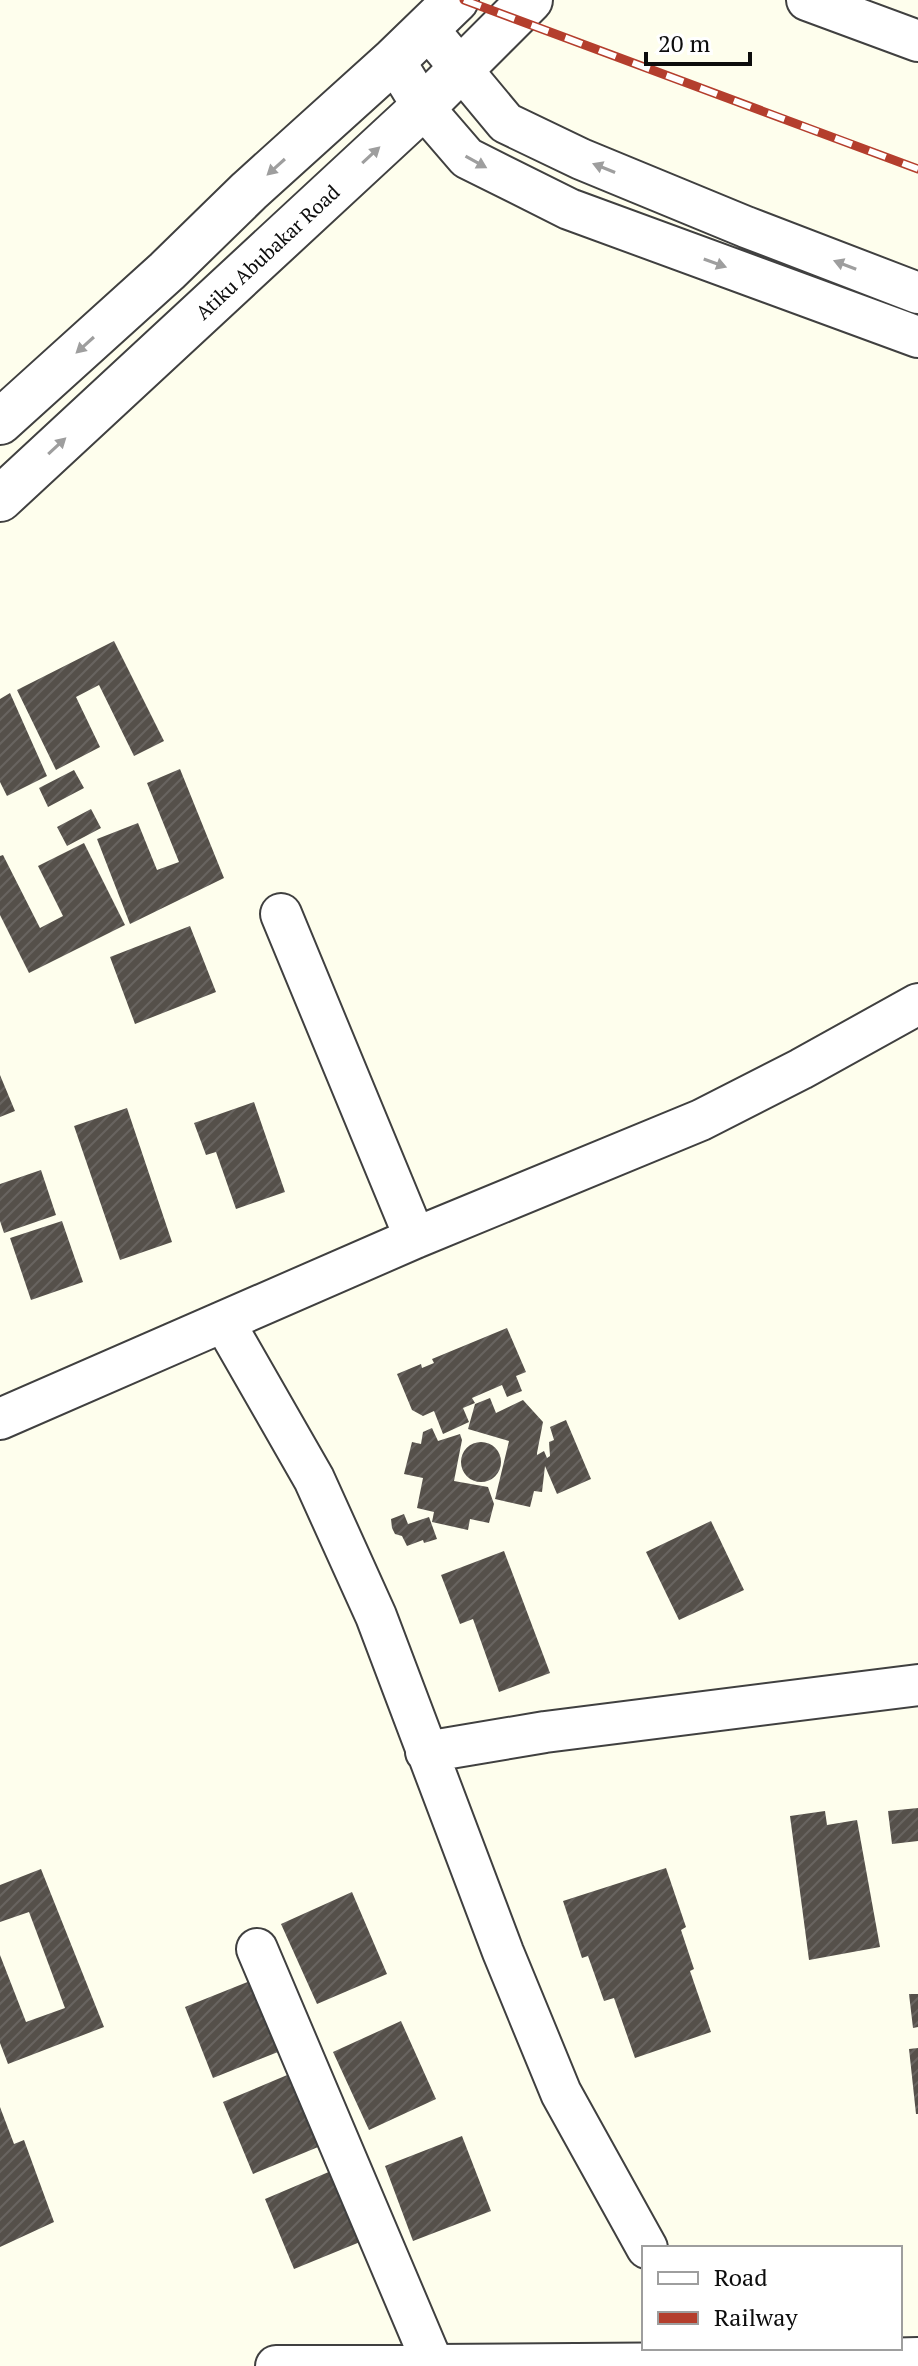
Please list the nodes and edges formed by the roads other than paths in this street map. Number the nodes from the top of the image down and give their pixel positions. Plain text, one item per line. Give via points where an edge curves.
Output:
1 (530, 0) edge
2 (807, 0) edge
3 (442, 14) edge
4 (918, 41) edge
5 (394, 60) junction
6 (459, 69) junction
7 (423, 107) junction
8 (918, 293) edge
9 (918, 337) edge
10 (0, 422) edge
11 (0, 499) edge
12 (281, 914) dead end
13 (918, 1004) edge
14 (415, 1238) junction
15 (224, 1322) junction
16 (0, 1419) edge
17 (918, 1685) edge
18 (426, 1752) junction
19 (257, 1949) dead end
20 (646, 2246) edge
21 (708, 2356) edge
22 (918, 2358) edge
23 (433, 2364) edge
24 (276, 2366) edge

1 - 6 street, Atiku Abubakar Road
2 - 4 street
3 - 5 street
3 - 6 street
5 - 7 street
5 -> 10 street
6 - 7 street, Atiku Abubakar Road
8 -> 6 street via 581,159 506,123
7 -> 9 street via 467,158 569,209
11 -> 7 street, Atiku Abubakar Road
12 - 14 street
13 - 14 street via 701,1120
14 - 15 street
15 - 16 street
15 - 18 street via 314,1479 376,1616
17 - 18 street
18 - 20 street via 561,2093
19 - 23 street
21 - 22 street
21 - 23 street
23 - 24 street

